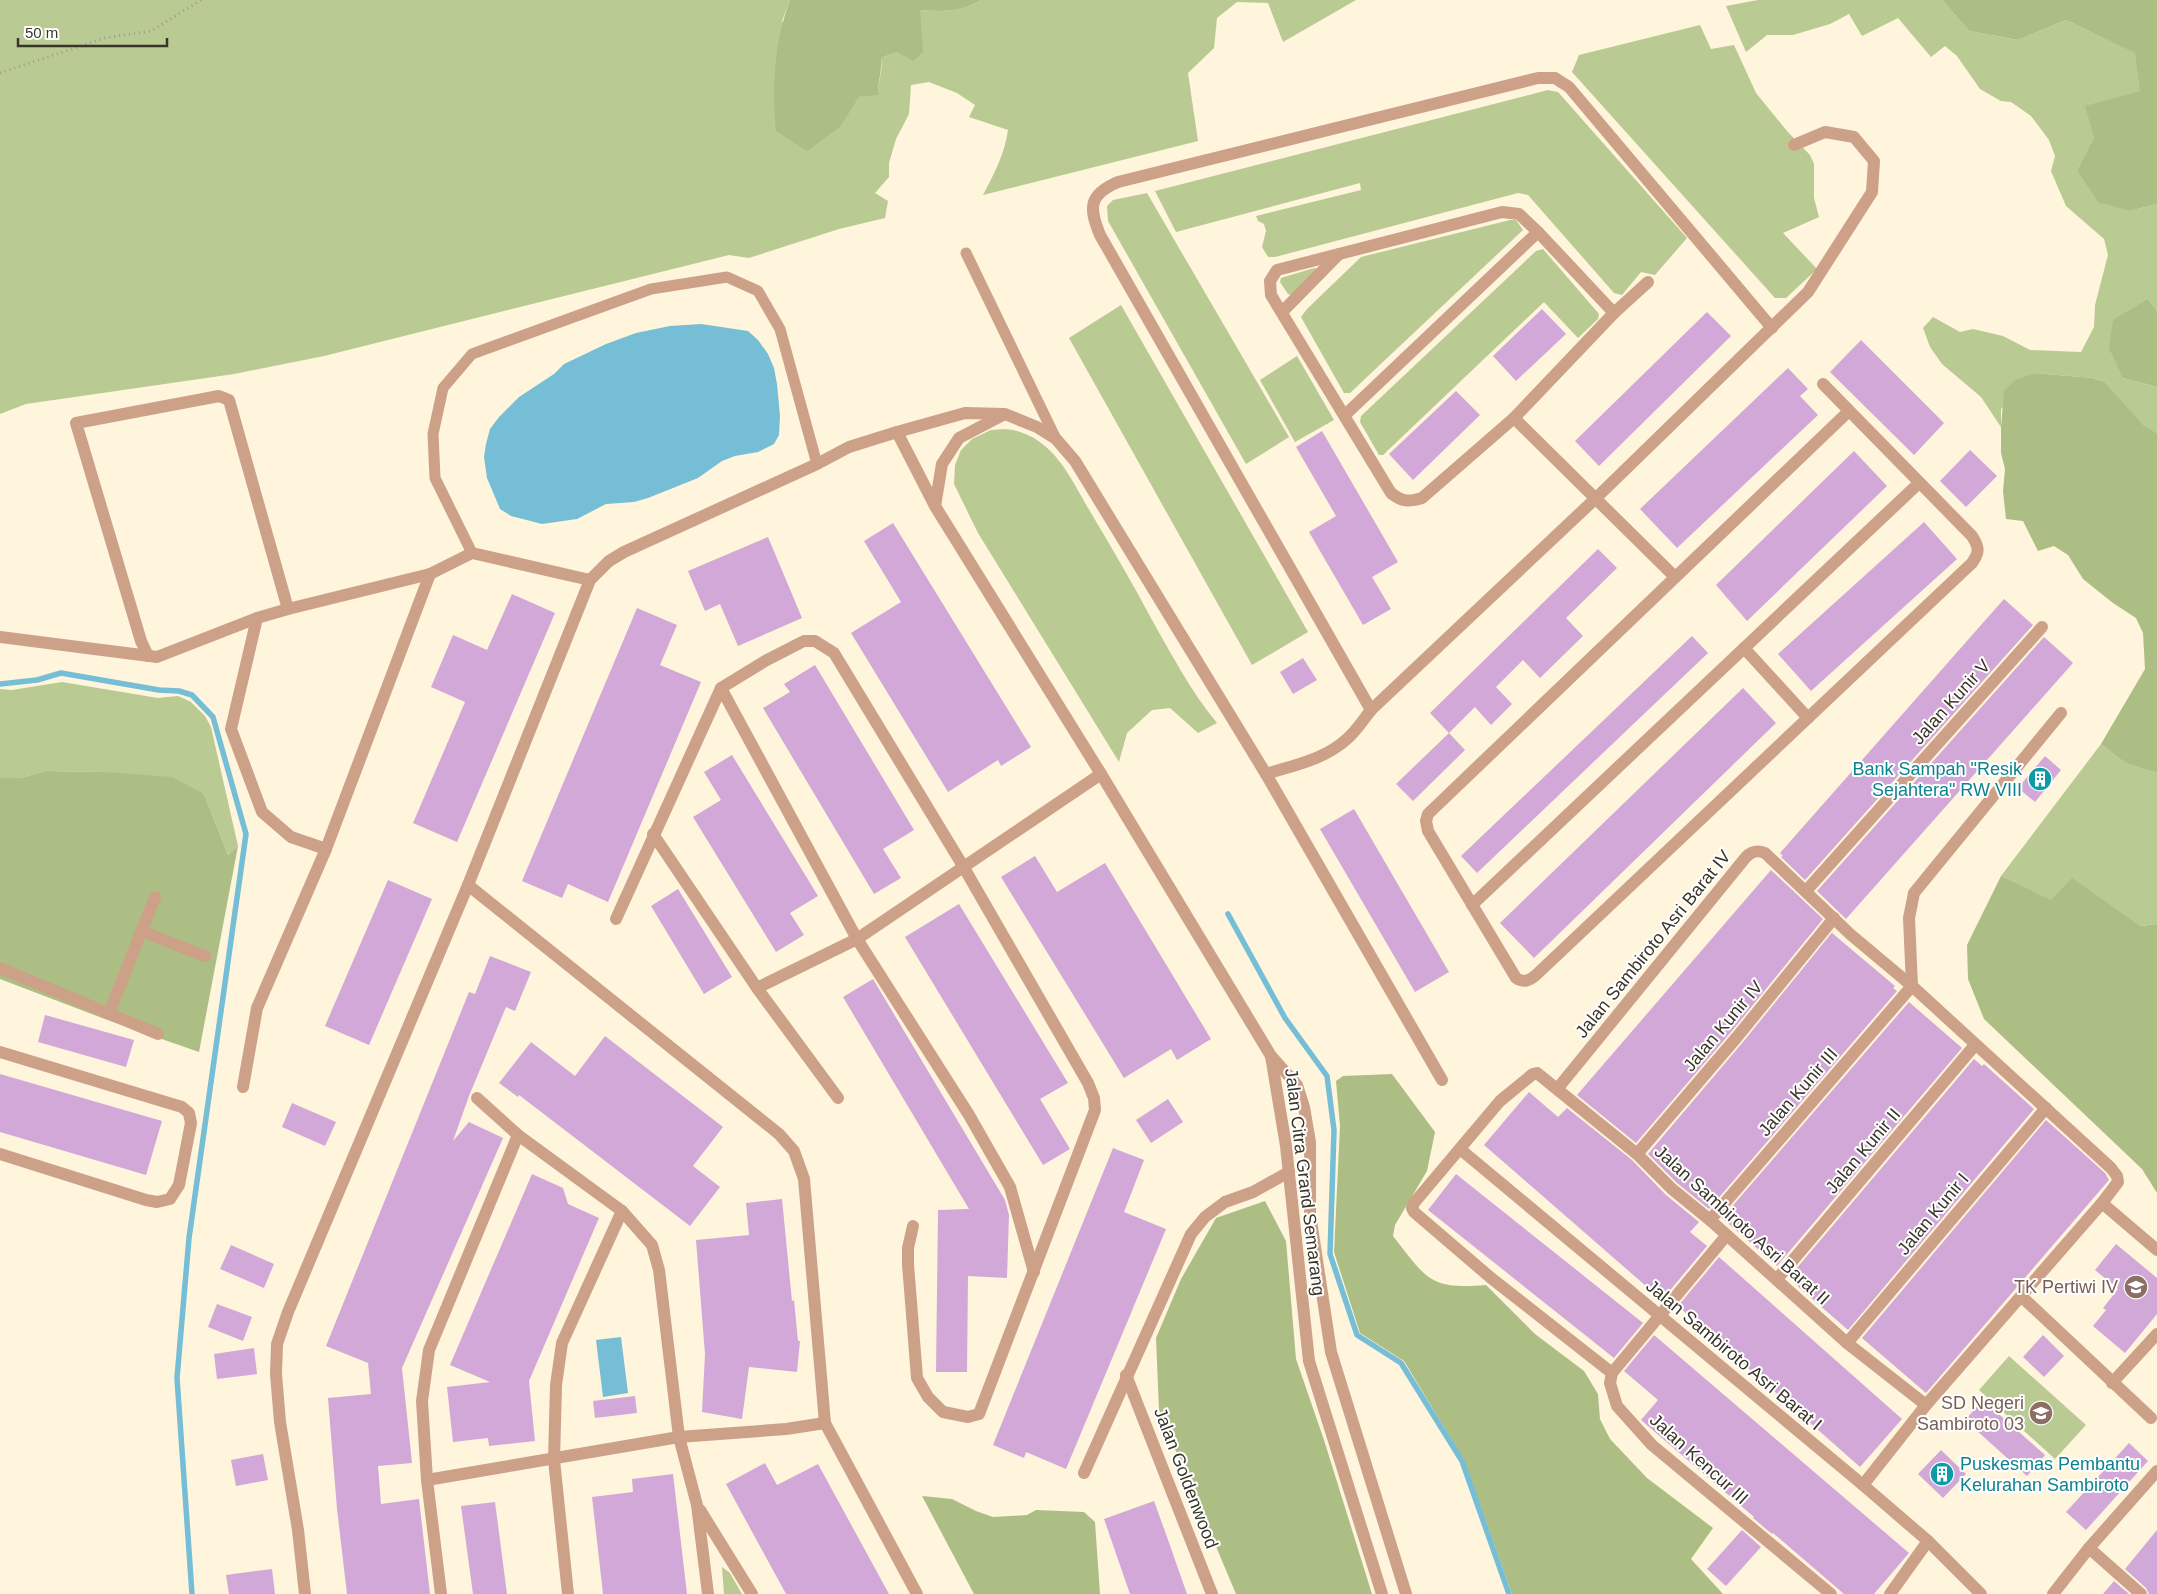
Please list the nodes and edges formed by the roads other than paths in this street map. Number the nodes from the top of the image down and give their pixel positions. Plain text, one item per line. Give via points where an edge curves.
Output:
1 (1794, 145) dead end
2 (1538, 232) junction
3 (966, 253) dead end
4 (1339, 254) junction
5 (1648, 282) dead end
6 (1282, 312) junction
7 (1614, 313) junction
8 (1772, 328) junction
9 (1823, 384) dead end
10 (1849, 411) junction
11 (1005, 414) junction
12 (1345, 415) junction
13 (1514, 418) junction
14 (897, 432) junction
15 (1056, 439) junction
16 (817, 464) junction
17 (1919, 483) junction
18 (1595, 499) junction
19 (935, 506) junction
20 (472, 553) junction
21 (430, 574) junction
22 (1675, 577) junction
23 (590, 580) junction
24 (288, 609) junction
25 (257, 618) junction
26 (2042, 627) dead end
27 (0, 637) edge
28 (1744, 648) junction
29 (148, 656) junction
30 (721, 688) junction
31 (1371, 710) junction
32 (2061, 713) dead end
33 (1808, 718) junction
34 (1101, 774) junction
35 (1266, 774) junction
36 (653, 834) junction
37 (326, 849) junction
38 (963, 866) junction
39 (468, 884) junction
40 (1806, 891) junction
41 (155, 896) dead end
42 (1472, 904) junction
43 (1834, 918) junction
44 (616, 919) dead end
45 (141, 931) junction
46 (857, 939) junction
47 (205, 956) dead end
48 (0, 968) edge
49 (1912, 986) junction
50 (757, 988) junction
51 (109, 1013) junction
52 (158, 1034) dead end
53 (1975, 1045) junction
54 (0, 1052) edge
55 (1271, 1056) junction
56 (1442, 1080) dead end
57 (243, 1087) dead end
58 (1558, 1088) junction
59 (477, 1098) dead end
60 (838, 1098) dead end
61 (2046, 1108) junction
62 (518, 1135) junction
63 (1460, 1148) junction
64 (0, 1154) edge
65 (1637, 1154) junction
66 (1289, 1172) junction
67 (2102, 1203) junction
68 (622, 1211) junction
69 (1310, 1214) junction
70 (1294, 1216) junction
71 (1710, 1220) junction
72 (913, 1226) dead end
73 (1726, 1236) junction
74 (2157, 1250) edge
75 (1034, 1272) junction
76 (1777, 1279) junction
77 (2021, 1296) junction
78 (1659, 1317) junction
79 (2157, 1334) edge
80 (1847, 1343) junction
81 (1612, 1373) junction
82 (1126, 1374) junction
83 (2112, 1383) junction
84 (1926, 1405) junction
85 (2151, 1418) dead end
86 (825, 1424) junction
87 (679, 1437) junction
88 (554, 1460) junction
89 (2157, 1471) edge
90 (1084, 1473) dead end
91 (427, 1480) junction
92 (1863, 1485) junction
93 (698, 1506) junction
94 (1928, 1541) junction
95 (2089, 1548) junction
96 (306, 1594) edge
97 (441, 1594) edge
98 (568, 1594) edge
99 (708, 1594) edge
100 (752, 1594) edge
101 (917, 1594) edge
102 (1212, 1594) edge
103 (1382, 1594) edge
104 (1406, 1594) edge
105 (1831, 1594) edge
106 (1890, 1594) edge
107 (1981, 1594) edge
108 (2053, 1594) edge
109 (2141, 1594) edge

1 - 8 street via 1825,132 1854,137 1874,161 1872,192 1808,292
2 - 4 street via 1519,214 1502,212
2 - 7 street
2 - 12 street
3 - 15 lane
4 - 6 street
4 - 6 street via 1277,270 1270,281 1271,295
5 - 7 street
6 - 12 street
7 - 13 street
8 - 18 street
8 - 31 street via 1569,87 1555,78 1529,81 1104,188 1094,200 1092,216 1100,235
9 - 10 street
10 - 17 street
10 - 22 street
11 - 14 street via 965,413
11 - 15 street
11 - 19 street via 959,438 942,464
12 - 13 street via 1391,493 1399,500 1411,502 1422,498
13 - 18 street
14 - 16 street via 849,447
14 - 19 street
15 - 35 street via 1076,461
16 - 20 lane via 780,329 758,291 727,277 651,289 472,354 443,388 433,434 435,478
16 - 23 street via 624,552
17 - 28 street
17 - 33 street via 1972,536 1978,546 1978,554
18 - 22 street
18 - 31 street
19 - 34 street
20 - 21 street
20 - 23 street
21 - 24 street
21 - 37 street
22 - 42 street via 1428,814 1428,831
23 - 39 street
24 - 25 street
24 - 29 street via 229,400 219,396 76,423
25 - 29 street via 157,657
25 - 37 street via 231,729 262,812 291,837
26 - 40 street, Jalan Kunir V
27 - 29 street
28 - 33 street
28 - 42 street
30 - 36 street
30 - 38 street via 804,641 815,641 834,653
30 - 46 street
31 - 35 street via 1349,737 1334,749 1317,758
32 - 49 street via 1914,893 1909,918
33 - 42 street via 1529,980 1522,982 1516,978
34 - 38 street
34 - 55 street
35 - 56 street
36 - 44 street
36 - 50 street
37 - 57 street via 257,1008
38 - 46 street
38 - 75 street via 1094,1098 1095,1110
39 - 86 street via 779,1134 794,1150 804,1179
39 - 96 street via 277,1344 280,1422
40 - 43 street, Jalan Sambiroto Asri Barat IV
40 - 58 street, Jalan Sambiroto Asri Barat IV via 1765,853 1755,851 1750,854
41 - 45 street
43 - 49 street, Jalan Sambiroto Asri Barat IV
43 - 65 street, Jalan Kunir IV
45 - 47 street
45 - 51 street
46 - 50 street
46 - 75 street via 970,1115 1010,1187
48 - 51 street
49 - 53 street, Jalan Sambiroto Asri Barat IV
49 - 71 street, Jalan Kunir III
50 - 60 street
51 - 52 street
53 - 61 street, Jalan Sambiroto Asri Barat IV
53 - 76 street, Jalan Kunir II
54 - 64 street via 182,1107 189,1113 191,1123 179,1185 170,1199 157,1202
55 - 66 street, Jalan Citra Grand Semarang
55 - 69 street, Jalan Citra Grand Semarang via 1297,1085 1304,1107 1310,1142
58 - 63 street, Jalan Sambiroto Asri Barat II via 1534,1074 1500,1101
58 - 65 street, Jalan Sambiroto Asri Barat II
59 - 62 street
61 - 67 street, Jalan Sambiroto Asri Barat IV via 2117,1176 2118,1182
61 - 80 street, Jalan Kunir I
62 - 68 street
62 - 91 street via 428,1350 422,1401
63 - 78 street, Jalan Sambiroto Asri Barat I
63 - 81 street via 1414,1203 1412,1210 1491,1278
65 - 71 street, Jalan Sambiroto Asri Barat II
66 - 70 street, Jalan Citra Grand Semarang
66 - 82 street via 1253,1192 1225,1202 1190,1234
67 - 74 street
67 - 77 street
68 - 87 street via 652,1244 659,1270
68 - 88 street via 562,1344 556,1385
69 - 70 street
69 - 104 street, Jalan Citra Grand Semarang via 1331,1352
70 - 103 street, Jalan Citra Grand Semarang via 1309,1362
71 - 73 street, Jalan Sambiroto Asri Barat II
72 - 75 street via 908,1264 917,1378 928,1397 943,1412 968,1417 979,1414
73 - 76 street, Jalan Sambiroto Asri Barat II
73 - 78 street
76 - 80 street, Jalan Sambiroto Asri Barat II
77 - 83 street
77 - 84 street
78 - 81 street
78 - 92 street, Jalan Sambiroto Asri Barat I
79 - 83 street
80 - 84 street, Jalan Sambiroto Asri Barat II
81 - 105 street, Jalan Kencur III via 1610,1383 1617,1406 1652,1445
82 - 90 street
82 - 102 street, Jalan Goldenwood
83 - 85 street
84 - 92 street
86 - 87 street
86 - 101 street
87 - 88 street
87 - 93 street
88 - 91 street
88 - 98 street
89 - 95 street
91 - 97 street
92 - 94 street, Jalan Sambiroto Asri Barat I
93 - 99 street
93 - 100 street
94 - 106 street
94 - 107 street, Jalan Sambiroto Asri Barat I
95 - 108 street
95 - 109 street

